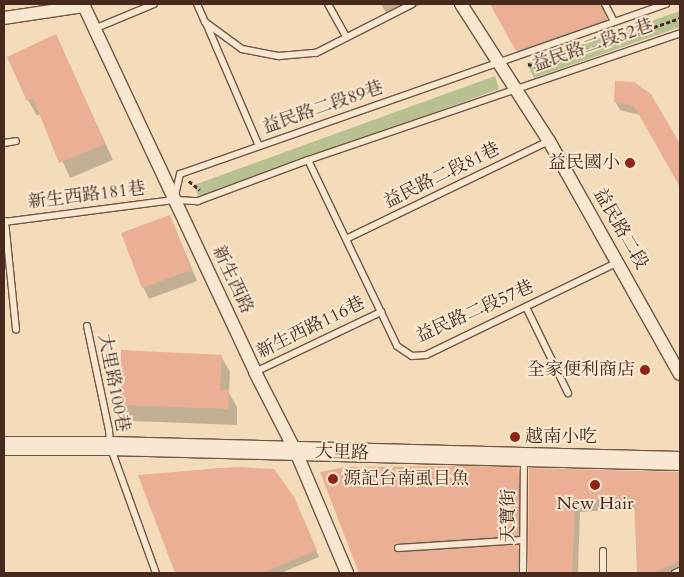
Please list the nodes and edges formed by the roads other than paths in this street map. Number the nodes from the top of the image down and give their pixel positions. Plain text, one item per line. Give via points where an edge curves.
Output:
1 (154, 4) edge
2 (197, 4) edge
3 (328, 4) edge
4 (412, 4) edge
5 (462, 4) edge
6 (605, 4) edge
7 (666, 4) edge
8 (84, 5) edge
9 (4, 18) edge
10 (205, 22) junction
11 (614, 22) junction
12 (94, 29) junction
13 (680, 33) edge
14 (346, 36) junction
15 (501, 62) junction
16 (517, 89) junction
17 (16, 141) dead end
18 (549, 141) junction
19 (4, 143) edge
20 (259, 146) junction
21 (308, 160) junction
22 (175, 200) junction
23 (4, 222) edge
24 (348, 238) junction
25 (618, 262) junction
26 (526, 307) junction
27 (381, 312) junction
28 (87, 326) dead end
29 (16, 329) dead end
30 (255, 372) junction
31 (680, 374) edge
32 (568, 393) dead end
33 (4, 446) edge
34 (110, 446) junction
35 (296, 452) junction
36 (524, 459) junction
37 (680, 461) edge
38 (523, 540) junction
39 (398, 548) dead end
40 (603, 551) dead end
41 (680, 571) edge
42 (156, 573) edge
43 (347, 573) edge
44 (523, 573) edge
45 (603, 573) edge
46 (674, 573) edge

1 - 12 lane
2 - 10 lane
3 - 14 lane
4 - 14 lane
5 - 15 street, 益民路二段
6 - 11 lane
7 - 11 lane, 益民路二段52巷
8 - 9 street
8 - 12 street, 新生西路
10 - 14 lane via 242,49 279,56 316,53
10 - 20 lane
11 - 15 lane, 益民路二段52巷
12 - 22 street, 新生西路
13 - 16 lane, 益民路二段52巷
15 - 16 street, 益民路二段
15 - 20 lane, 益民路二段89巷
16 - 18 street, 益民路二段
16 - 21 lane
17 - 19 lane
18 - 24 lane, 益民路二段81巷
18 - 25 street, 益民路二段
20 - 22 lane, 益民路二段89巷 via 180,174
21 - 22 lane via 198,201
21 - 24 lane, 益民路二段57巷
22 - 23 lane, 新生西路181巷
22 - 30 street, 新生西路
23 - 29 lane
24 - 27 lane, 益民路二段57巷
25 - 26 lane, 益民路二段57巷
25 - 31 street, 益民路二段
26 - 27 lane, 益民路二段57巷 via 426,355 412,356 397,346
26 - 32 lane
27 - 30 lane, 新生西路116巷
28 - 34 lane, 大里路100巷
30 - 35 street, 新生西路
33 - 34 street, 大里路
34 - 35 street, 大里路
34 - 42 lane, 大里路100巷
35 - 36 street, 大里路
35 - 43 street, 新生西路
36 - 37 street, 大里路
36 - 38 lane, 天寶街
38 - 39 lane
38 - 44 lane, 天寶街
40 - 45 lane
41 - 46 lane

